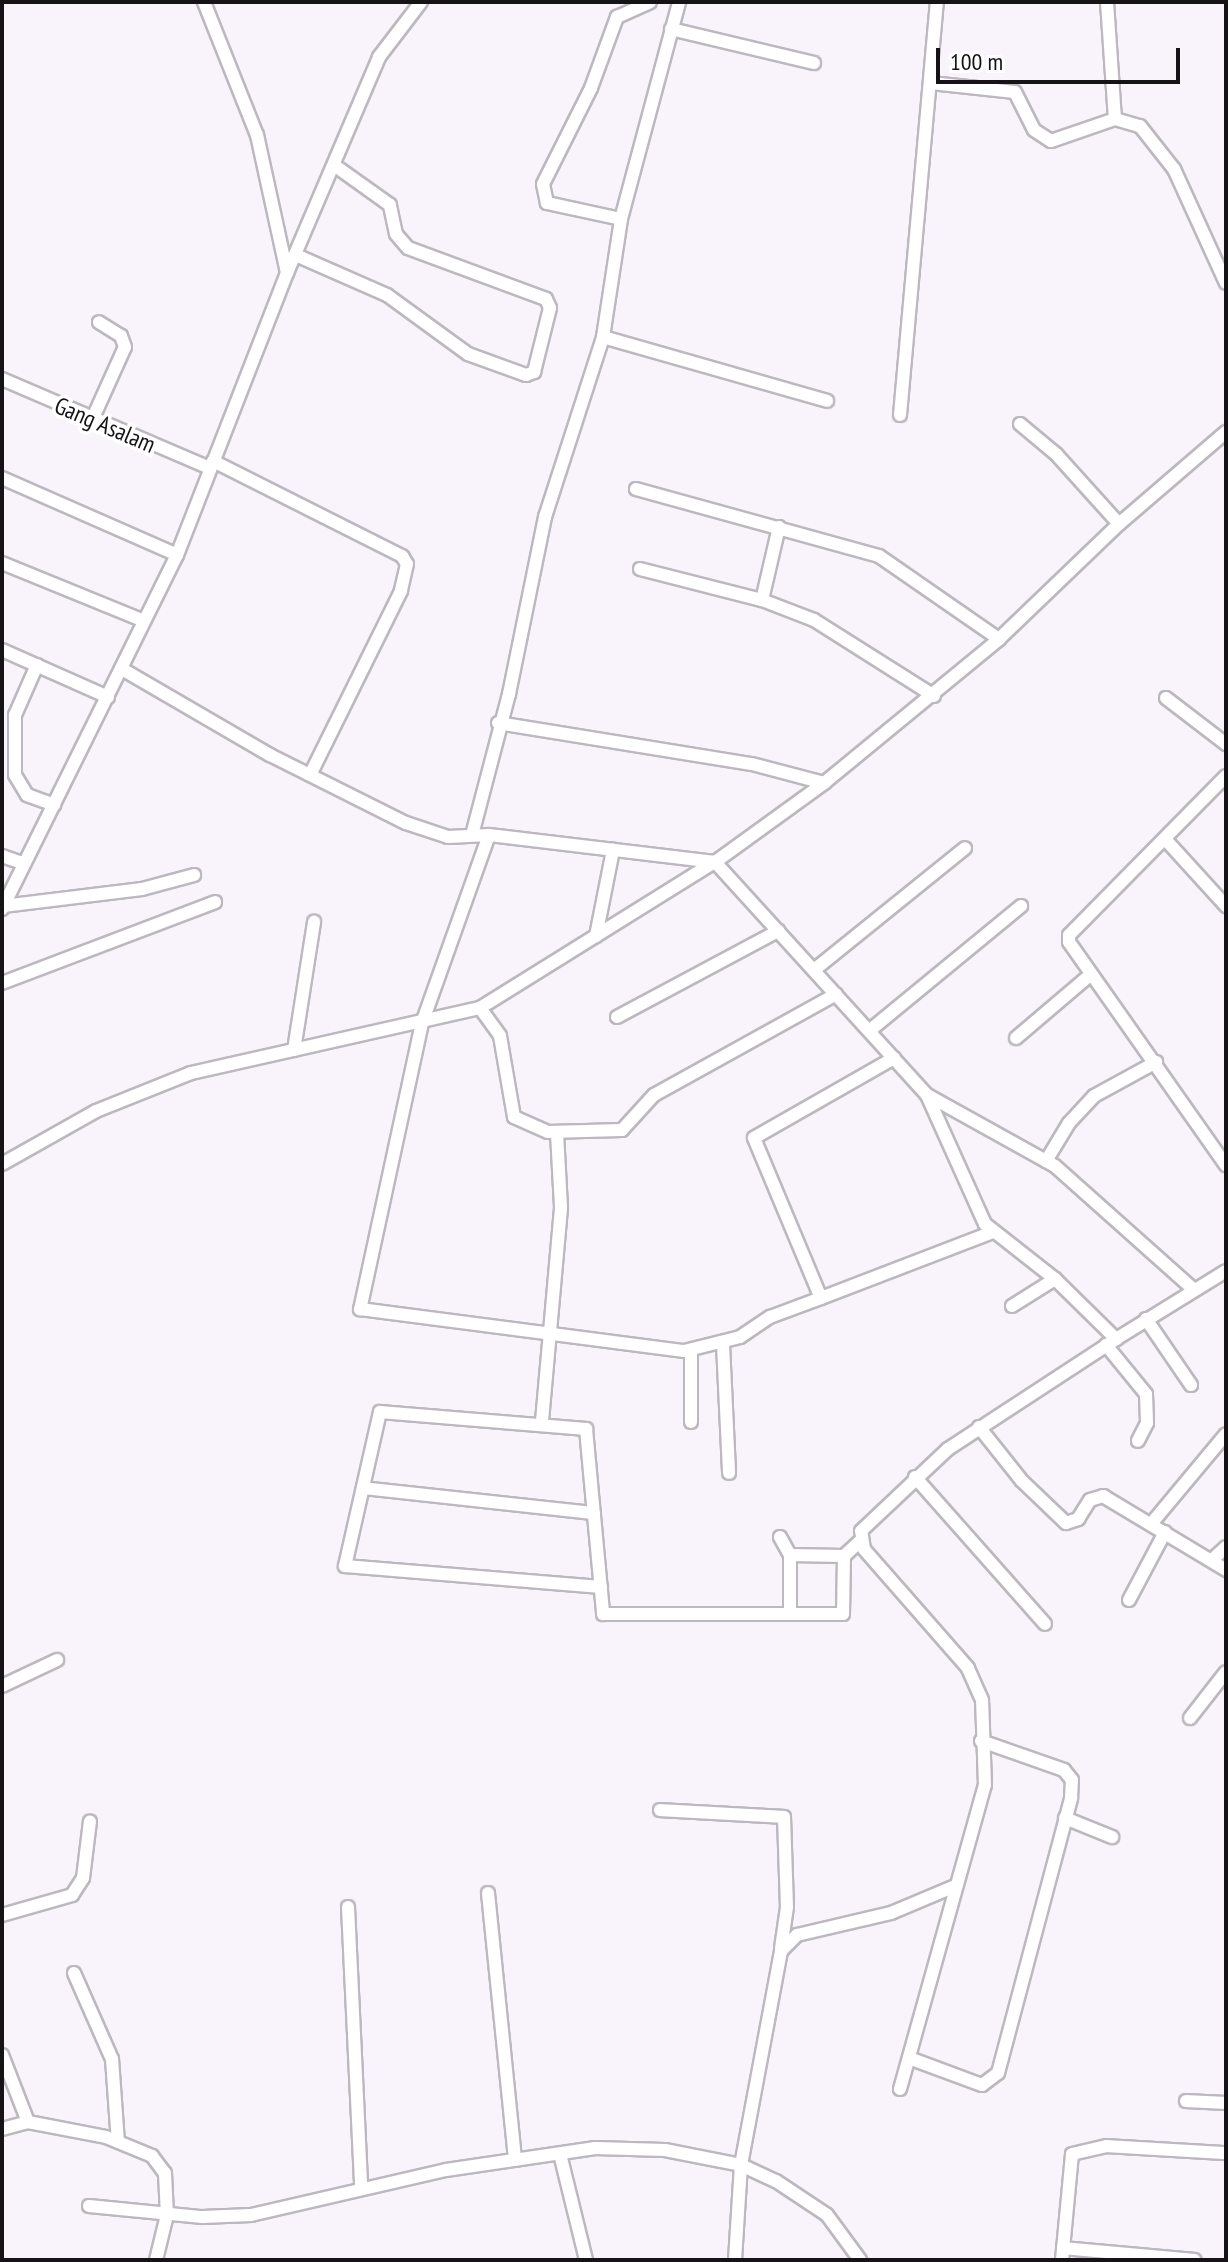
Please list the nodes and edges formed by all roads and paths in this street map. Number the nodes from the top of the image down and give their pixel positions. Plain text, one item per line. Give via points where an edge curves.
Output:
1 (204, 2) edge
2 (421, 2) edge
3 (650, 2) edge
4 (679, 2) edge
5 (937, 2) edge
6 (1107, 2) edge
7 (671, 29) junction
8 (814, 63) dead end
9 (931, 83) junction
10 (1115, 119) junction
11 (334, 165) junction
12 (621, 219) junction
13 (298, 256) junction
14 (287, 273) junction
15 (1226, 283) edge
16 (99, 322) dead end
17 (603, 337) junction
18 (2, 379) edge
19 (827, 401) dead end
20 (900, 415) dead end
21 (92, 420) junction
22 (1020, 424) dead end
23 (1226, 432) edge
24 (212, 464) junction
25 (2, 478) edge
26 (636, 489) dead end
27 (1119, 524) junction
28 (779, 527) junction
29 (177, 555) junction
30 (2, 563) edge
31 (640, 569) dead end
32 (762, 600) junction
33 (144, 621) junction
34 (999, 639) junction
35 (2, 650) edge
36 (37, 665) junction
37 (122, 669) junction
38 (934, 696) junction
39 (108, 697) junction
40 (1166, 698) dead end
41 (498, 723) junction
42 (1226, 744) edge
43 (310, 775) junction
44 (1226, 776) edge
45 (824, 783) junction
46 (54, 805) junction
47 (472, 835) junction
48 (489, 835) junction
49 (1165, 839) junction
50 (965, 848) dead end
51 (613, 850) junction
52 (2, 856) edge
53 (715, 862) junction
54 (22, 863) junction
55 (194, 875) dead end
56 (215, 902) dead end
57 (1021, 906) dead end
58 (1226, 906) edge
59 (3, 907) edge
60 (314, 922) dead end
61 (778, 931) junction
62 (596, 936) junction
63 (814, 970) junction
64 (1090, 975) junction
65 (2, 983) edge
66 (836, 994) junction
67 (480, 1008) junction
68 (617, 1017) dead end
69 (422, 1023) junction
70 (869, 1031) junction
71 (1016, 1038) dead end
72 (294, 1050) junction
73 (894, 1058) junction
74 (1156, 1062) junction
75 (927, 1095) junction
76 (557, 1132) junction
77 (1046, 1161) junction
78 (2, 1164) edge
79 (1226, 1165) edge
80 (993, 1232) junction
81 (1222, 1273) edge
82 (1055, 1279) junction
83 (1226, 1287) edge
84 (1192, 1288) junction
85 (821, 1298) junction
86 (1012, 1306) dead end
87 (1146, 1319) junction
88 (551, 1334) junction
89 (1111, 1342) junction
90 (723, 1344) junction
91 (691, 1350) junction
92 (1191, 1385) dead end
93 (542, 1421) dead end
94 (691, 1422) dead end
95 (979, 1427) junction
96 (1226, 1434) edge
97 (1138, 1441) dead end
98 (729, 1473) dead end
99 (915, 1477) junction
100 (363, 1488) junction
101 (594, 1513) junction
102 (1151, 1524) junction
103 (1165, 1532) junction
104 (780, 1537) dead end
105 (861, 1540) junction
106 (1226, 1547) edge
107 (790, 1555) junction
108 (844, 1556) junction
109 (1212, 1560) junction
110 (1226, 1570) edge
111 (601, 1587) junction
112 (1129, 1600) dead end
113 (790, 1614) junction
114 (1045, 1624) dead end
115 (57, 1660) dead end
116 (1226, 1672) edge
117 (2, 1686) edge
118 (1190, 1718) dead end
119 (981, 1741) junction
120 (660, 1810) dead end
121 (1065, 1818) junction
122 (90, 1821) dead end
123 (1112, 1837) dead end
124 (953, 1887) junction
125 (488, 1893) dead end
126 (348, 1907) dead end
127 (2, 1915) edge
128 (785, 1922) junction
129 (797, 1935) junction
130 (781, 1951) junction
131 (74, 1973) dead end
132 (2, 2055) edge
133 (909, 2058) junction
134 (900, 2089) dead end
135 (1186, 2101) dead end
136 (1226, 2103) edge
137 (28, 2122) junction
138 (2, 2129) edge
139 (118, 2142) junction
140 (1226, 2153) edge
141 (560, 2154) junction
142 (515, 2160) junction
143 (741, 2165) junction
144 (361, 2187) junction
145 (89, 2206) dead end
146 (167, 2215) junction
147 (1062, 2254) edge
148 (156, 2260) edge
149 (586, 2260) edge
150 (735, 2260) edge
151 (860, 2260) edge
152 (1194, 2260) edge

1 - 14 street via 257,135
2 - 11 street via 379,57
3 - 12 street via 617,17 591,88 543,184 547,203
4 - 7 street
5 - 9 street
6 - 10 street
7 - 8 street
7 - 12 street
9 - 10 street via 1015,92 1034,130 1051,141
9 - 20 street
10 - 15 street via 1140,126 1174,169
11 - 13 street
11 - 13 street via 390,205 396,234 408,248 546,299 550,308 534,372 526,375 468,354 387,295
12 - 17 street
13 - 14 street
14 - 24 street
16 - 21 street via 121,336 125,347
17 - 19 street
17 - 41 street via 545,517
18 - 21 street, Gang Asalam
21 - 24 street, Gang Asalam
22 - 27 street via 1056,454
23 - 27 street
24 - 29 street
24 - 43 street, Gang Asalam via 402,556 407,564 401,591
25 - 29 street
26 - 28 street
27 - 34 street
28 - 32 street
28 - 34 street via 879,556
29 - 33 street
30 - 33 street
31 - 32 street
32 - 38 street via 814,620
33 - 37 street
34 - 38 street
35 - 36 street
36 - 39 street
36 - 46 street via 15,715 15,775 27,795
37 - 39 street
37 - 43 street
38 - 45 street
39 - 46 street
40 - 42 street
41 - 45 street via 752,764
41 - 47 street
43 - 47 street via 406,823 448,837
44 - 49 street
45 - 53 street
46 - 54 street
47 - 48 street
48 - 51 street
48 - 69 street
49 - 58 street
49 - 64 street via 1069,935 1072,951
50 - 63 street
51 - 53 street
51 - 62 street
52 - 54 street
53 - 61 street
53 - 62 street
54 - 59 street
55 - 59 street via 142,889
56 - 65 street
57 - 70 street
60 - 72 street
61 - 63 street
61 - 68 street
62 - 67 street
63 - 66 street
64 - 71 street
64 - 74 street
66 - 70 street
66 - 76 street via 654,1095 622,1130
67 - 69 street
67 - 76 street via 500,1036 514,1117 537,1131
69 - 72 street
69 - 88 street via 360,1309
70 - 73 street
72 - 78 street via 191,1073 96,1111
73 - 75 street
73 - 85 street via 754,1138
74 - 77 street via 1088,1102
74 - 79 street
75 - 77 street
75 - 80 street via 981,1217
76 - 88 street via 561,1207
77 - 84 street
80 - 82 street
80 - 85 street
81 - 83 street
81 - 84 street
82 - 86 street
82 - 89 street
84 - 87 street
85 - 90 street via 770,1317
87 - 89 street
87 - 92 street
88 - 91 street
88 - 93 street
89 - 95 street
89 - 97 street via 1146,1394 1147,1423
90 - 91 street
90 - 98 street
91 - 94 street
95 - 99 street
95 - 102 street via 1022,1481 1066,1523 1078,1519 1096,1496
96 - 102 street
99 - 105 street via 869,1519
99 - 114 street
100 - 101 street
100 - 101 street via 380,1412 586,1429
100 - 111 street via 345,1566
101 - 111 street
102 - 103 street
103 - 109 street
103 - 112 street
104 - 107 street
105 - 108 street
105 - 119 street via 876,1565 976,1680 982,1700
106 - 109 street
107 - 108 street
107 - 113 street
108 - 113 street via 843,1614
109 - 110 street
111 - 113 street via 603,1614
115 - 117 street
116 - 118 street
119 - 121 street via 1050,1761 1070,1775
119 - 124 street via 985,1785
120 - 128 street via 784,1817
121 - 123 street
121 - 133 street via 998,2073 982,2085
122 - 127 street via 83,1878 72,1895
124 - 129 street via 891,1913
124 - 133 street
125 - 142 street
126 - 144 street
128 - 129 street
128 - 130 street
129 - 130 street
130 - 143 street
131 - 139 street via 112,2059
132 - 137 street
133 - 134 street
135 - 136 street
137 - 138 street
137 - 139 street
139 - 146 street via 152,2156 165,2173
140 - 147 street via 1107,2146 1072,2154
141 - 142 street
141 - 143 street via 595,2148 665,2150
141 - 149 street
142 - 144 street
143 - 150 street
143 - 151 street via 827,2215
144 - 146 street via 251,2215
145 - 146 street
146 - 148 street
147 - 152 street

